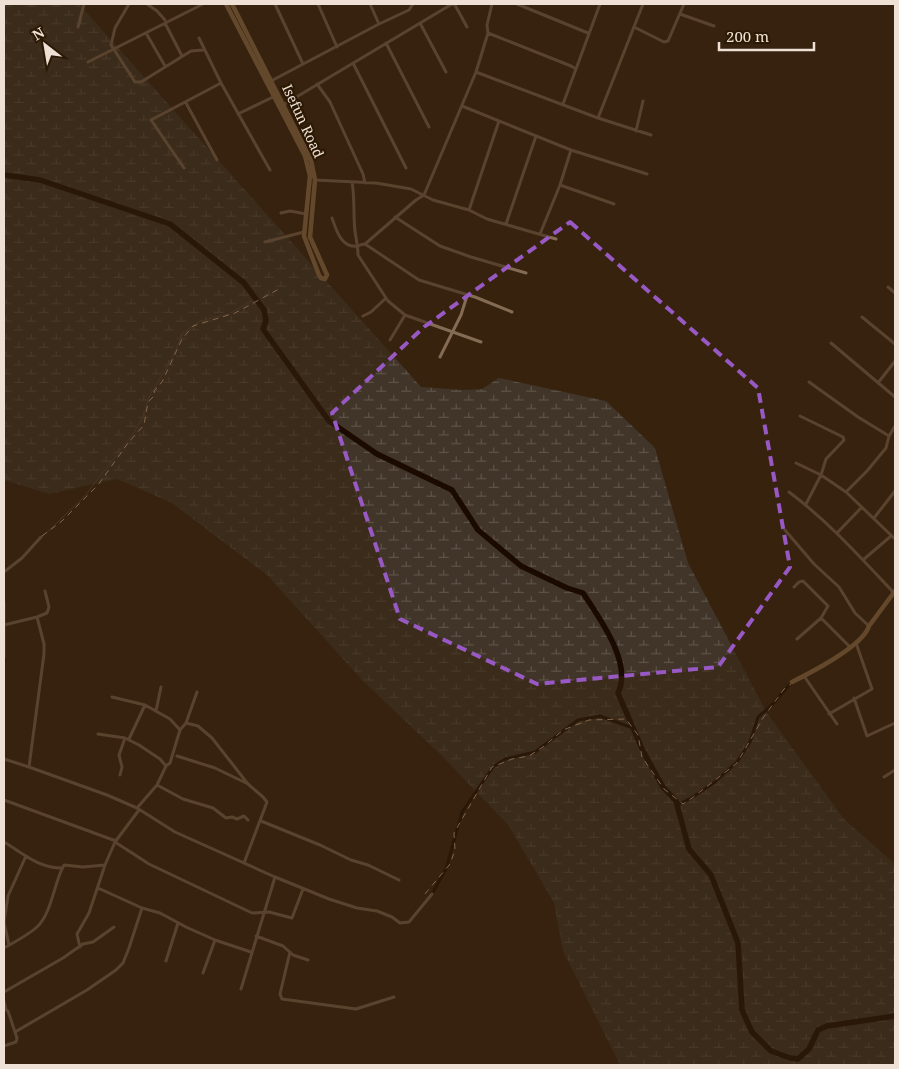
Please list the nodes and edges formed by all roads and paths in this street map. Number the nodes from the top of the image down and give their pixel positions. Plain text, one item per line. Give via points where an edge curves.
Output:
1 (84, 4) edge
2 (129, 4) edge
3 (147, 4) edge
4 (203, 4) edge
5 (226, 4) edge
6 (232, 4) edge
7 (275, 4) edge
8 (318, 4) edge
9 (370, 4) edge
10 (413, 4) edge
11 (452, 4) edge
12 (492, 4) edge
13 (518, 4) edge
14 (600, 4) edge
15 (643, 4) edge
16 (684, 4) edge
17 (680, 14) junction
18 (165, 21) junction
19 (420, 23) junction
20 (379, 24) junction
21 (714, 26) dead end
22 (78, 27) dead end
23 (467, 27) dead end
24 (634, 27) junction
25 (146, 33) junction
26 (488, 33) junction
27 (588, 33) junction
28 (199, 38) dead end
29 (386, 43) junction
30 (337, 47) junction
31 (112, 49) junction
32 (203, 50) junction
33 (182, 56) junction
34 (88, 62) dead end
35 (353, 63) junction
36 (303, 64) junction
37 (165, 66) junction
38 (576, 69) junction
39 (446, 72) dead end
40 (476, 72) junction
41 (271, 81) junction
42 (221, 83) junction
43 (317, 84) junction
44 (273, 97) junction
45 (643, 101) dead end
46 (186, 103) junction
47 (284, 104) junction
48 (563, 104) junction
49 (462, 106) junction
50 (238, 114) junction
51 (598, 118) junction
52 (499, 121) junction
53 (429, 127) dead end
54 (636, 131) junction
55 (296, 134) junction
56 (650, 135) dead end
57 (536, 136) junction
58 (571, 150) junction
59 (217, 160) dead end
60 (184, 168) dead end
61 (406, 168) dead end
62 (270, 170) dead end
63 (647, 174) dead end
64 (315, 180) junction
65 (352, 182) junction
66 (365, 183) junction
67 (560, 185) junction
68 (424, 195) junction
69 (614, 204) dead end
70 (469, 210) junction
71 (281, 213) dead end
72 (306, 214) junction
73 (395, 217) junction
74 (332, 218) dead end
75 (506, 224) junction
76 (304, 232) junction
77 (540, 234) junction
78 (556, 240) dead end
79 (265, 242) dead end
80 (366, 244) junction
81 (358, 246) junction
82 (526, 273) dead end
83 (888, 286) dead end
84 (895, 293) edge
85 (467, 296) junction
86 (386, 298) junction
87 (512, 312) dead end
88 (405, 315) junction
89 (363, 316) dead end
90 (862, 317) dead end
91 (451, 332) junction
92 (390, 340) dead end
93 (481, 342) dead end
94 (831, 343) dead end
95 (895, 344) edge
96 (440, 357) dead end
97 (895, 361) edge
98 (809, 382) dead end
99 (878, 383) junction
100 (895, 397) edge
101 (800, 416) dead end
102 (895, 426) edge
103 (889, 436) junction
104 (796, 463) dead end
105 (821, 475) junction
106 (895, 491) edge
107 (789, 492) dead end
108 (846, 492) junction
109 (806, 504) junction
110 (862, 507) junction
111 (874, 518) junction
112 (785, 530) dead end
113 (837, 533) junction
114 (891, 536) junction
115 (41, 537) dead end
116 (895, 539) edge
117 (863, 560) junction
118 (4, 572) edge
119 (794, 587) dead end
120 (45, 591) dead end
121 (894, 592) edge
122 (4, 602) edge
123 (37, 617) junction
124 (821, 618) junction
125 (4, 625) edge
126 (869, 626) junction
127 (797, 639) dead end
128 (856, 643) junction
129 (850, 647) junction
130 (4, 657) edge
131 (804, 676) junction
132 (792, 682) dead end
133 (161, 687) dead end
134 (197, 692) dead end
135 (112, 697) dead end
136 (854, 698) junction
137 (145, 705) junction
138 (156, 711) junction
139 (830, 714) junction
140 (186, 723) junction
141 (895, 723) edge
142 (837, 724) dead end
143 (180, 730) junction
144 (98, 734) dead end
145 (127, 739) junction
146 (177, 756) dead end
147 (4, 759) edge
148 (28, 766) junction
149 (166, 766) junction
150 (895, 770) edge
151 (120, 775) dead end
152 (884, 777) dead end
153 (248, 784) junction
154 (157, 785) junction
155 (4, 800) edge
156 (138, 809) junction
157 (248, 820) dead end
158 (261, 821) junction
159 (4, 842) edge
160 (116, 842) junction
161 (26, 856) junction
162 (244, 864) junction
163 (105, 865) junction
164 (62, 868) junction
165 (274, 877) junction
166 (399, 880) dead end
167 (98, 888) junction
168 (303, 889) junction
169 (432, 894) dead end
170 (142, 908) junction
171 (264, 912) junction
172 (4, 922) edge
173 (178, 923) junction
174 (114, 927) dead end
175 (256, 936) junction
176 (215, 940) junction
177 (9, 945) junction
178 (80, 947) junction
179 (4, 948) edge
180 (251, 952) junction
181 (290, 952) junction
182 (308, 960) dead end
183 (166, 961) dead end
184 (203, 973) dead end
185 (240, 989) dead end
186 (4, 992) edge
187 (394, 997) dead end
188 (4, 1001) edge
189 (5, 1009) edge
190 (15, 1032) junction
191 (4, 1046) edge

1 - 22 street
2 - 31 street via 115,28
3 - 18 street
4 - 18 street
5 - 44 street, Isefun Road
6 - 41 street, Isefun Road
7 - 36 street
8 - 30 street
9 - 20 street
10 - 20 street via 409,10
11 - 19 street
11 - 23 street
12 - 26 street
13 - 27 street
14 - 27 street
15 - 24 street
16 - 17 street
17 - 21 street
17 - 24 street via 668,41
18 - 25 street
18 - 33 street
19 - 29 street
19 - 39 street
20 - 30 street
24 - 51 street
25 - 31 street
25 - 37 street
26 - 38 street
26 - 40 street
27 - 38 street
28 - 32 street
29 - 35 street
29 - 53 street
30 - 36 street
31 - 34 street
31 - 37 street via 138,83
32 - 33 street
32 - 42 street
33 - 37 street
35 - 43 street
35 - 61 street
36 - 41 street
38 - 48 street
40 - 48 street
40 - 49 street
41 - 47 street, Isefun Road
42 - 46 street
42 - 50 street
43 - 47 street
43 - 66 street via 330,102 364,174
44 - 50 street
44 - 55 street, Isefun Road
45 - 54 street
46 - 59 street
46 - 60 street via 151,120
47 - 55 street, Isefun Road
48 - 51 street
49 - 52 street
49 - 68 street
50 - 62 street
51 - 54 street
52 - 57 street
52 - 70 street
54 - 56 street
55 - 64 street, Isefun Road via 311,160
55 - 72 street, Isefun Road via 310,176
57 - 58 street
57 - 75 street
58 - 63 street
58 - 67 street
64 - 65 street
64 - 76 street, Isefun Road via 310,237 327,274 325,279 319,275
65 - 66 street
65 - 81 street
66 - 68 street
67 - 69 street
67 - 77 street
68 - 70 street
68 - 73 street
70 - 75 street
71 - 72 street
72 - 76 street, Isefun Road
73 - 80 street
73 - 82 street via 440,246
74 - 81 street via 342,241
75 - 77 street
76 - 79 street
77 - 78 street
80 - 81 street
80 - 85 street via 419,280
81 - 86 street via 358,255
83 - 84 street
85 - 87 street
85 - 91 street
86 - 88 street
86 - 89 street
88 - 91 street
88 - 92 street
90 - 95 street
91 - 93 street
91 - 96 street
94 - 99 street
97 - 99 street
98 - 103 street
99 - 100 street
101 - 105 street via 844,438 826,459
102 - 103 street
103 - 108 street via 886,448
104 - 105 street
105 - 108 street
105 - 109 street
106 - 111 street
107 - 109 street
108 - 110 street
109 - 113 street
110 - 111 street
110 - 113 street
111 - 114 street
112 - 126 street
113 - 117 street
114 - 116 street
114 - 117 street
115 - 118 street
117 - 121 street
119 - 124 street via 802,582 827,605
120 - 123 street via 50,607 47,613
121 - 126 street
122 - 125 street
123 - 125 street
123 - 148 street via 44,654
124 - 127 street
124 - 129 street
125 - 130 street
126 - 128 street
128 - 129 street
128 - 136 street via 872,689
129 - 131 street
131 - 132 street
131 - 139 street
133 - 138 street
134 - 140 street
135 - 137 street
136 - 139 street
136 - 141 street via 866,736
137 - 138 street
137 - 145 street
138 - 143 street
139 - 142 street
140 - 143 street
140 - 153 street via 198,726 212,738
143 - 149 street
144 - 145 street
145 - 149 street
145 - 151 street via 119,755
146 - 153 street via 215,768
147 - 148 street
148 - 156 street
149 - 154 street
150 - 152 street
153 - 158 street via 267,802
154 - 156 street
154 - 157 street via 183,799 213,808 226,818 244,816
155 - 160 street
156 - 160 street
156 - 162 street via 175,832
158 - 162 street
158 - 166 street via 351,860 368,864
159 - 161 street
160 - 163 street
160 - 171 street via 149,864 207,892 252,913
161 - 164 street via 35,863
161 - 172 street via 8,896
162 - 165 street
163 - 164 street via 64,865
163 - 167 street
164 - 177 street via 40,923
165 - 168 street
165 - 171 street
167 - 170 street
167 - 178 street via 77,934
168 - 169 street via 358,908 377,911 404,923 412,919
168 - 171 street via 292,918
170 - 173 street
170 - 190 street via 123,963 116,970
171 - 175 street
172 - 177 street
173 - 176 street
173 - 183 street
174 - 178 street
175 - 180 street
175 - 181 street via 284,946
176 - 180 street
176 - 184 street
177 - 179 street
178 - 186 street
180 - 185 street
181 - 182 street
181 - 187 street via 280,994 282,999 356,1009
188 - 189 street
189 - 190 street
190 - 191 street via 17,1041

